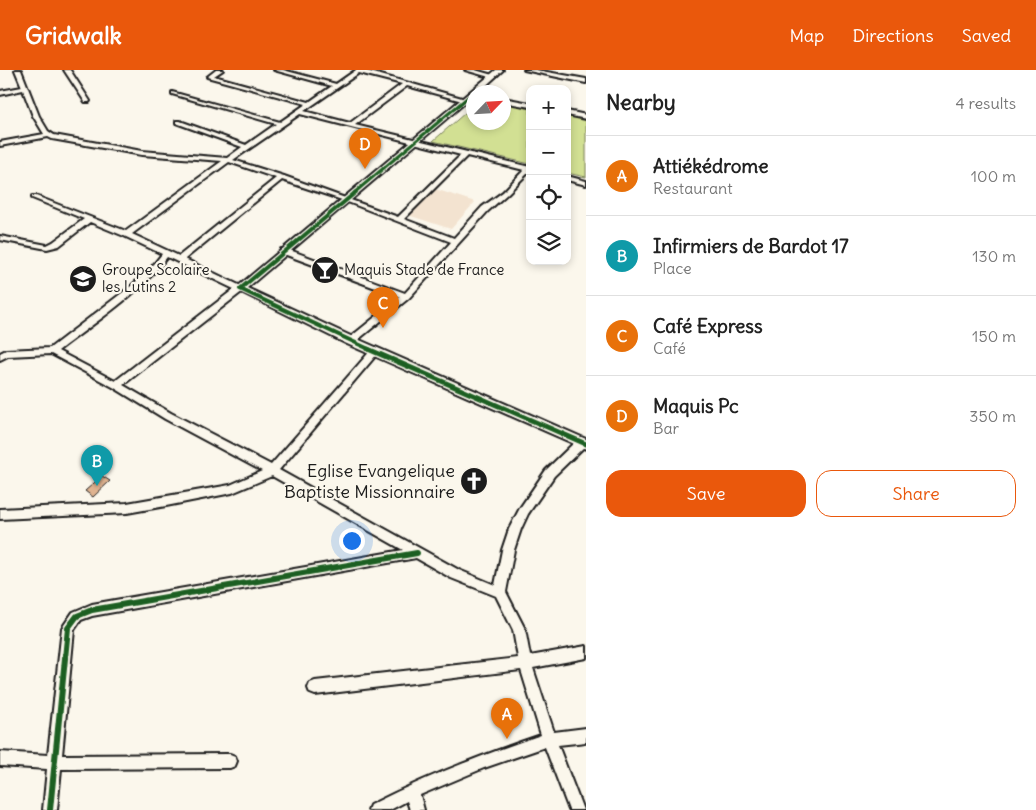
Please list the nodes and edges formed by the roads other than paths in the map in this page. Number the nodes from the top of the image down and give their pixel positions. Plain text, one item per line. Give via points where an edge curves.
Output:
1 (18, 70) edge
2 (67, 70) edge
3 (220, 70) edge
4 (359, 70) edge
5 (468, 70) edge
6 (500, 70) edge
7 (527, 70) edge
8 (282, 71) edge
9 (493, 76) junction
10 (586, 81) edge
11 (406, 84) junction
12 (483, 85) edge
13 (337, 86) junction
14 (26, 88) junction
15 (0, 93) edge
16 (174, 93) dead end
17 (466, 94) edge
18 (466, 99) edge
19 (87, 101) dead end
20 (511, 101) edge
21 (311, 104) junction
22 (526, 104) edge
23 (300, 112) junction
24 (571, 114) edge
25 (586, 117) edge
26 (178, 122) dead end
27 (282, 124) junction
28 (351, 125) junction
29 (47, 135) junction
30 (414, 142) junction
31 (0, 144) edge
32 (247, 147) junction
33 (465, 155) junction
34 (228, 160) junction
35 (526, 168) edge
36 (526, 172) edge
37 (282, 177) junction
38 (571, 179) edge
39 (586, 182) edge
40 (34, 197) dead end
41 (347, 200) junction
42 (89, 219) junction
43 (399, 220) junction
44 (127, 234) junction
45 (0, 238) edge
46 (455, 241) junction
47 (284, 251) junction
48 (166, 253) junction
49 (180, 259) junction
50 (240, 289) junction
51 (406, 296) junction
52 (351, 341) junction
53 (52, 351) junction
54 (374, 351) junction
55 (0, 356) edge
56 (116, 385) junction
57 (584, 444) edge
58 (272, 471) junction
59 (0, 514) edge
60 (417, 553) junction
61 (500, 592) junction
62 (586, 652) edge
63 (524, 663) junction
64 (315, 688) dead end
65 (586, 735) edge
66 (549, 739) junction
67 (0, 760) edge
68 (230, 760) dead end
69 (56, 761) junction
70 (412, 792) junction
71 (50, 810) edge
72 (375, 810) edge
73 (417, 810) edge
74 (576, 810) edge

1 - 14 street
2 - 19 street
3 - 21 street via 210,77
4 - 11 street
4 - 13 street
5 - 9 street
6 - 9 street
7 - 10 street
8 - 13 street
9 - 12 street
11 - 17 street
11 - 28 street
13 - 21 street
14 - 15 street
14 - 29 street via 38,122
16 - 27 street
18 - 30 street
20 - 22 street
21 - 23 street
23 - 27 street
23 - 28 street
24 - 25 street
26 - 32 street
27 - 32 street
28 - 30 street
29 - 31 street
29 - 34 street via 58,140 142,153
30 - 33 street
30 - 41 street
32 - 34 street
33 - 35 street
33 - 43 street
34 - 37 street
34 - 44 street
36 - 46 street
37 - 41 street
37 - 49 street
38 - 39 street
40 - 42 street
41 - 43 street
41 - 47 street
42 - 44 street
42 - 45 street via 47,247
43 - 46 street
44 - 48 street
46 - 51 street
47 - 50 street
47 - 51 street
48 - 49 street
48 - 53 street via 153,271 134,288
49 - 50 street
50 - 52 street
50 - 56 street
51 - 52 street
52 - 54 street
53 - 55 street
53 - 56 street
54 - 57 street
54 - 58 street
56 - 58 street
57 - 61 street via 550,473 524,511 508,550
58 - 59 street via 232,488 166,502 126,508
58 - 60 street
60 - 61 street via 455,574
60 - 69 street via 84,612 77,616 68,628
61 - 63 street via 519,629
62 - 63 street
63 - 64 street
63 - 66 street
65 - 66 street
66 - 70 street via 484,761
66 - 74 street
67 - 69 street
68 - 69 street
69 - 71 street
70 - 72 street
70 - 73 street

